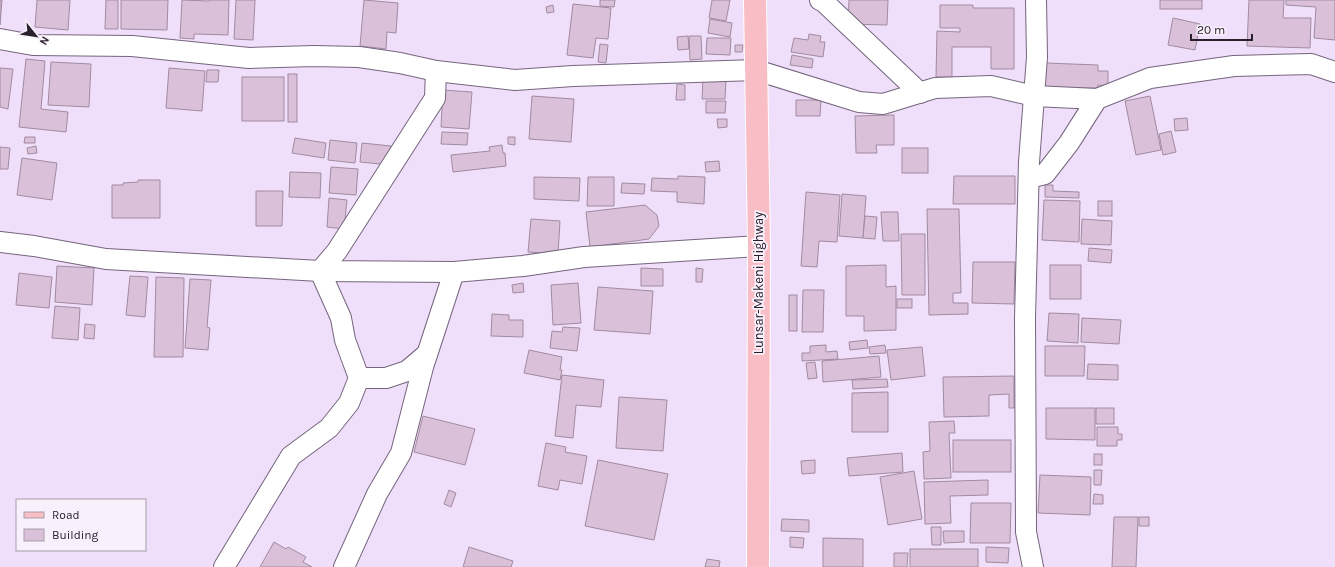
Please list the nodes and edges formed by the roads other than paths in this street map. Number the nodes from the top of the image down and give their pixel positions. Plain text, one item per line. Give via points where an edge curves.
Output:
1 (755, 0) edge
2 (820, 0) edge
3 (1036, 0) edge
4 (0, 39) edge
5 (756, 70) junction
6 (436, 71) junction
7 (1335, 72) edge
8 (920, 93) junction
9 (1034, 96) junction
10 (1097, 99) junction
11 (1029, 178) junction
12 (0, 242) edge
13 (759, 246) junction
14 (320, 271) junction
15 (454, 272) junction
16 (427, 354) junction
17 (359, 378) junction
18 (224, 567) edge
19 (344, 567) edge
20 (758, 567) edge
21 (1033, 567) edge

1 - 5 main road, Lunsar-Makeni Highway
2 - 8 street
3 - 9 street via 1037,57
4 - 6 street via 33,45 132,46 249,58 359,57
5 - 6 street via 515,80
5 - 8 street via 859,102 883,104
5 - 13 main road, Lunsar-Makeni Highway
6 - 14 street via 435,98 337,251
7 - 10 street via 1311,64 1234,66 1150,78
8 - 9 street via 935,88 991,86
9 - 10 street
9 - 11 street
10 - 11 street via 1069,144 1045,174
11 - 21 street via 1024,318 1025,470 1026,532
12 - 14 street via 106,259
13 - 15 street via 584,257
13 - 20 main road, Lunsar-Makeni Highway
14 - 15 street
14 - 17 street via 341,318 345,340
15 - 16 street
16 - 17 street via 407,371 386,378
16 - 19 street via 401,454 377,494
17 - 18 street via 349,403 329,428 291,456

